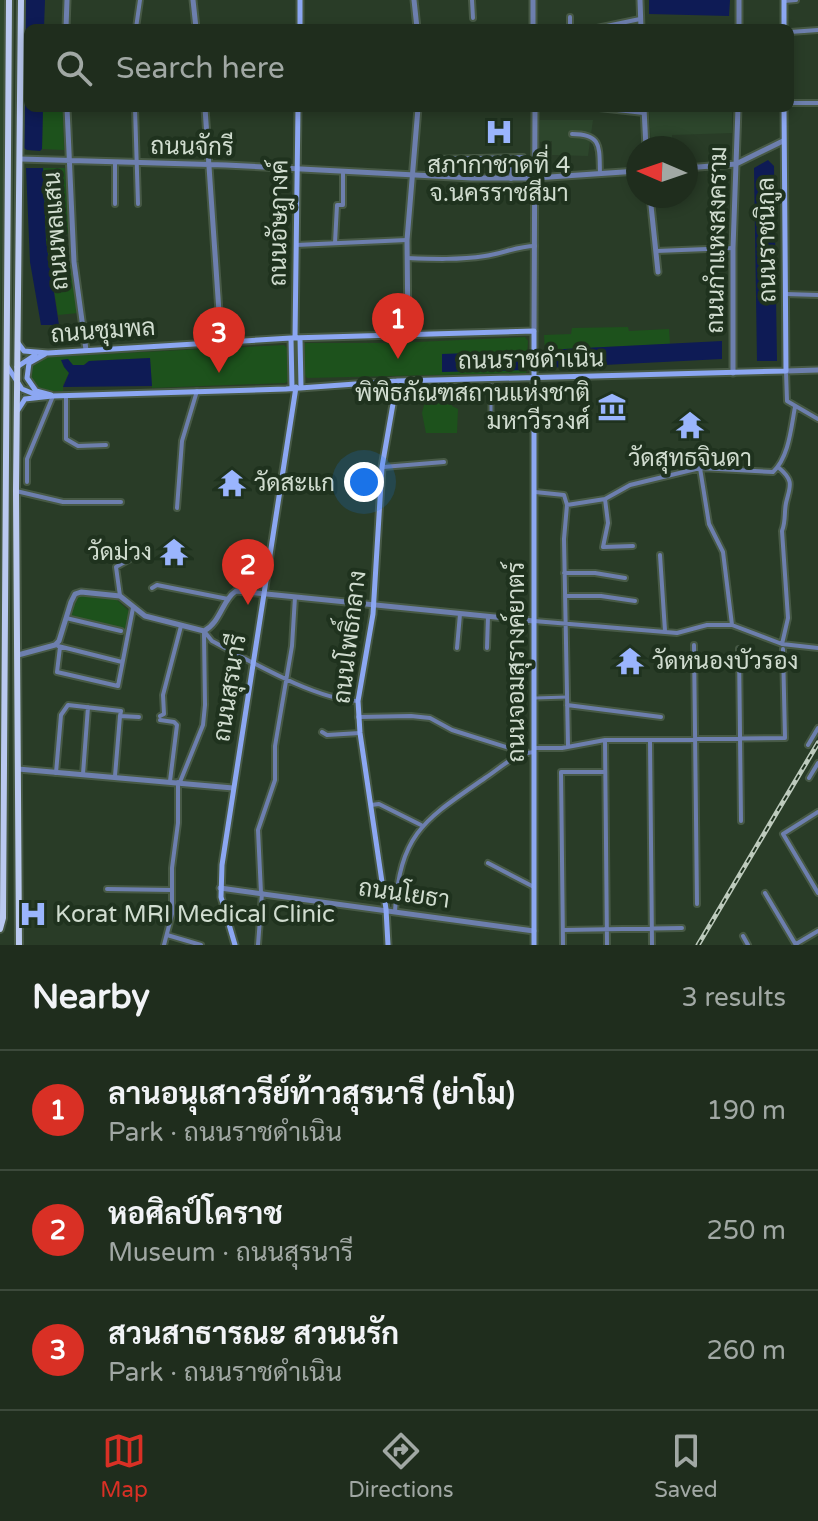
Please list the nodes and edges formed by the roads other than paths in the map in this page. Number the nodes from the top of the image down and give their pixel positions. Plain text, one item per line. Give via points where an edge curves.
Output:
1 (9, 0) edge
2 (21, 0) edge
3 (67, 0) edge
4 (140, 0) edge
5 (193, 0) edge
6 (300, 0) edge
7 (414, 0) edge
8 (472, 0) edge
9 (533, 0) edge
10 (640, 0) edge
11 (739, 0) edge
12 (784, 0) edge
13 (796, 0) edge
14 (570, 17) dead end
15 (473, 18) dead end
16 (640, 19) junction
17 (66, 24) edge
18 (137, 24) edge
19 (196, 24) edge
20 (300, 24) edge
21 (417, 24) edge
22 (533, 24) edge
23 (570, 24) edge
24 (616, 24) edge
25 (641, 24) edge
26 (739, 24) edge
27 (784, 24) edge
28 (818, 30) edge
29 (794, 32) edge
30 (794, 103) edge
31 (818, 103) edge
32 (67, 112) edge
33 (135, 112) edge
34 (205, 112) edge
35 (298, 112) edge
36 (418, 112) edge
37 (535, 112) edge
38 (644, 112) edge
39 (738, 112) edge
40 (784, 112) edge
41 (572, 134) dead end
42 (645, 136) edge
43 (783, 141) junction
44 (523, 157) dead end
45 (473, 158) junction
46 (512, 158) junction
47 (8, 159) junction
48 (20, 159) junction
49 (434, 159) dead end
50 (69, 162) junction
51 (115, 163) junction
52 (138, 164) junction
53 (736, 164) junction
54 (210, 165) junction
55 (698, 167) edge
56 (297, 168) junction
57 (343, 171) junction
58 (626, 172) edge
59 (600, 174) junction
60 (411, 176) junction
61 (472, 178) junction
62 (535, 178) junction
63 (511, 179) junction
64 (115, 204) dead end
65 (138, 204) dead end
66 (651, 208) edge
67 (407, 240) junction
68 (335, 243) junction
69 (296, 245) junction
70 (535, 246) junction
71 (733, 248) junction
72 (656, 251) junction
73 (407, 258) junction
74 (658, 272) dead end
75 (785, 294) junction
76 (818, 295) edge
77 (534, 331) junction
78 (408, 336) junction
79 (295, 338) junction
80 (17, 340) junction
81 (221, 341) junction
82 (86, 350) junction
83 (48, 353) junction
84 (5, 359) junction
85 (17, 363) junction
86 (818, 370) edge
87 (786, 371) junction
88 (733, 373) junction
89 (8, 375) edge
90 (534, 378) junction
91 (397, 381) junction
92 (491, 385) dead end
93 (296, 387) junction
94 (5, 391) junction
95 (197, 391) junction
96 (16, 392) junction
97 (66, 395) junction
98 (53, 396) junction
99 (795, 407) junction
100 (491, 412) dead end
101 (17, 415) junction
102 (818, 419) edge
103 (106, 445) dead end
104 (16, 459) junction
105 (27, 459) junction
106 (444, 462) dead end
107 (382, 467) junction
108 (778, 467) junction
109 (700, 468) junction
110 (27, 482) dead end
111 (16, 491) junction
112 (534, 492) junction
113 (605, 499) junction
114 (121, 502) dead end
115 (567, 505) junction
116 (177, 508) dead end
117 (633, 546) dead end
118 (136, 552) dead end
119 (2, 554) edge
120 (660, 555) dead end
121 (564, 573) junction
122 (625, 578) dead end
123 (152, 588) dead end
124 (262, 593) junction
125 (120, 596) junction
126 (565, 596) junction
127 (295, 597) junction
128 (228, 599) junction
129 (635, 601) dead end
130 (374, 605) junction
131 (133, 608) junction
132 (460, 614) junction
133 (488, 616) junction
134 (66, 618) junction
135 (534, 621) junction
136 (567, 625) junction
137 (732, 625) junction
138 (181, 626) junction
139 (121, 631) dead end
140 (204, 631) junction
141 (665, 631) junction
142 (694, 645) dead end
143 (58, 646) junction
144 (782, 646) junction
145 (457, 648) dead end
146 (487, 648) dead end
147 (818, 648) edge
148 (739, 649) dead end
149 (18, 655) junction
150 (252, 661) junction
151 (122, 662) junction
152 (287, 678) junction
153 (2, 684) edge
154 (567, 697) junction
155 (534, 698) junction
156 (358, 701) junction
157 (567, 705) junction
158 (88, 707) junction
159 (120, 716) junction
160 (139, 717) dead end
161 (358, 717) junction
162 (661, 717) dead end
163 (818, 728) edge
164 (322, 732) dead end
165 (360, 733) junction
166 (740, 738) junction
167 (695, 739) junction
168 (605, 740) junction
169 (650, 740) junction
170 (808, 745) dead end
171 (568, 746) junction
172 (534, 750) junction
173 (523, 752) junction
174 (818, 763) edge
175 (4, 769) junction
176 (18, 769) junction
177 (605, 772) junction
178 (56, 773) junction
179 (83, 774) junction
180 (115, 776) junction
181 (809, 778) dead end
182 (170, 781) junction
183 (179, 782) junction
184 (233, 788) junction
185 (371, 805) junction
186 (818, 812) edge
187 (741, 821) dead end
188 (421, 825) junction
189 (2, 857) edge
190 (488, 863) dead end
191 (534, 887) junction
192 (220, 888) junction
193 (107, 889) dead end
194 (172, 890) junction
195 (262, 893) junction
196 (765, 893) dead end
197 (818, 893) edge
198 (697, 904) dead end
199 (386, 909) junction
200 (395, 911) junction
201 (652, 928) junction
202 (682, 928) dead end
203 (0, 929) edge
204 (607, 929) junction
205 (563, 930) junction
206 (534, 931) junction
207 (818, 931) edge
208 (167, 935) junction
209 (743, 936) dead end
210 (19, 945) edge
211 (164, 945) edge
212 (201, 945) edge
213 (235, 945) edge
214 (258, 945) edge
215 (388, 945) edge
216 (534, 945) edge
217 (563, 945) edge
218 (607, 945) edge
219 (652, 945) edge
220 (748, 945) edge
221 (795, 945) edge

1 - 47 main road
2 - 48 main road
3 - 17 street
4 - 18 street
5 - 19 street
6 - 20 main road
7 - 21 street
8 - 15 street
9 - 22 street
10 - 16 street
11 - 26 street
12 - 13 street
12 - 27 main road
14 - 23 street
16 - 24 street
16 - 25 street
28 - 29 street
30 - 31 street
32 - 50 street, ถนนพลแสน
33 - 52 street
34 - 54 street
35 - 56 main road, ถนนอัษฎางค์
36 - 60 street
37 - 62 street
38 - 42 street
39 - 53 street, ถนนกำแหงสงคราม
40 - 43 main road, ถนนราชนิกูล
41 - 59 street via 596,140
43 - 53 street
43 - 75 main road, ถนนราชนิกูล
44 - 46 street
45 - 46 street
45 - 49 street
45 - 61 street
46 - 63 street
47 - 48 main road
47 - 84 main road
48 - 50 street, ถนนจักรี
48 - 80 main road
50 - 51 street, ถนนจักรี
50 - 82 street, ถนนพลแสน via 74,262
51 - 52 street, ถนนจักรี
51 - 64 street
52 - 54 street, ถนนจักรี
52 - 65 street
53 - 55 street
53 - 71 street, ถนนกำแหงสงคราม
54 - 56 street, ถนนจักรี
54 - 81 street
56 - 57 street, ถนนจักรี
56 - 69 main road, ถนนอัษฎางค์
57 - 60 street, ถนนจักรี
57 - 68 street
58 - 59 street, ถนนจักรี
59 - 62 street, ถนนจักรี
60 - 61 street, ถนนจักรี
60 - 67 street
61 - 63 street, ถนนจักรี
62 - 63 street, ถนนจักรี
62 - 70 street
66 - 72 street
67 - 68 street
67 - 73 street
68 - 69 street
69 - 79 main road, ถนนอัษฎางค์
70 - 73 street via 472,258
70 - 77 street
71 - 72 street
71 - 88 street, ถนนกำแหงสงคราม
72 - 74 street
73 - 78 street
75 - 76 street
75 - 87 main road, ถนนราชนิกูล
77 - 78 main road, ถนนชุมพล
77 - 90 main road, ถนนจอมสุรางค์ยาตร์
78 - 79 main road, ถนนชุมพล
79 - 81 main road, ถนนชุมพล
79 - 93 main road, ถนนอัษฎางค์
80 - 83 main road, ถนนชุมพล via 24,351
80 - 85 main road
81 - 82 main road, ถนนชุมพล
82 - 83 main road, ถนนชุมพล
83 - 85 main road
83 - 98 main road via 31,360 27,378 36,391
84 - 85 main road
84 - 89 main road
85 - 89 main road
85 - 89 main road
86 - 87 street, ถนนราชดำเนิน
87 - 88 main road, ถนนราชดำเนิน
87 - 99 street via 787,401
88 - 90 main road, ถนนราชดำเนิน
89 - 94 main road
89 - 96 main road
89 - 98 main road via 33,395
90 - 91 main road, ถนนราชดำเนิน
90 - 112 main road, ถนนจอมสุรางค์ยาตร์
91 - 93 main road, ถนนราชดำเนิน
91 - 107 main road, ถนนโพธิ์กลาง
92 - 100 street
93 - 95 main road, ถนนราชดำเนิน
93 - 124 main road, ถนนสุรนารี
94 - 96 main road
94 - 119 main road
95 - 97 main road, ถนนราชดำเนิน
95 - 116 street via 182,441
96 - 101 main road
97 - 98 main road, ถนนราชดำเนิน
97 - 103 street via 66,439 78,446
98 - 101 main road, ถนนราชดำเนิน via 25,399
98 - 105 street
99 - 102 street
99 - 108 street
101 - 104 main road
104 - 105 street
104 - 111 main road
105 - 110 street
106 - 107 street
107 - 130 main road, ถนนโพธิ์กลาง
108 - 109 street via 773,472
108 - 144 street via 791,488 782,531 788,618
109 - 113 street via 630,485
109 - 137 street via 709,524 723,552
111 - 114 street via 63,502
111 - 149 main road
112 - 115 street via 564,495
112 - 135 main road, ถนนจอมสุรางค์ยาตร์
113 - 115 street
113 - 117 street via 603,547
115 - 121 street
118 - 125 street via 116,567
119 - 153 main road
120 - 141 street
121 - 122 street
121 - 126 street
123 - 128 street
124 - 127 street
124 - 128 street via 236,591
124 - 150 main road, ถนนสุรนารี
125 - 131 street
125 - 134 street via 78,592
126 - 129 street
126 - 136 street
127 - 130 street
127 - 152 street
128 - 140 street
130 - 132 street
130 - 156 main road, ถนนโพธิ์กลาง
131 - 138 street
131 - 151 street
132 - 133 street
132 - 145 street
133 - 135 street
133 - 146 street
134 - 139 street
134 - 143 street
135 - 136 street
135 - 155 main road, ถนนจอมสุรางค์ยาตร์
136 - 141 street
136 - 154 street
137 - 141 street
137 - 144 street
138 - 140 street
138 - 182 street via 160,718 177,725
140 - 150 street via 212,641
140 - 183 street via 203,725
142 - 167 street
143 - 149 street
143 - 151 street
143 - 151 street via 57,672 115,686
144 - 147 street
144 - 166 street via 785,738
148 - 166 street
149 - 176 main road
150 - 152 street
150 - 184 main road, ถนนสุรนารี
152 - 156 street via 335,698
152 - 195 street via 275,780 258,830
153 - 175 main road
154 - 155 street
154 - 157 street
155 - 172 main road, ถนนจอมสุรางค์ยาตร์
156 - 161 main road, ถนนโพธิ์กลาง
157 - 162 street
157 - 171 street
158 - 159 street via 121,711
158 - 178 street via 68,705 61,715
158 - 179 street
159 - 160 street
159 - 180 street
161 - 165 main road, ถนนโพธิ์กลาง
161 - 173 street via 430,718
163 - 170 street
164 - 165 street
165 - 185 main road, ถนนโพธิ์กลาง
166 - 167 street
166 - 187 street
167 - 169 street
167 - 198 street
168 - 169 street
168 - 171 street
168 - 177 street
169 - 201 street
171 - 172 street
172 - 173 street
172 - 191 main road, ถนนจอมสุรางค์ยาตร์
173 - 188 street
174 - 181 street
175 - 176 main road
175 - 189 main road
176 - 178 street
176 - 210 main road
177 - 204 street
177 - 205 street via 561,772
178 - 179 street
179 - 180 street
180 - 182 street
182 - 183 street
183 - 184 street
183 - 194 street
184 - 192 main road, ถนนสุรนารี
185 - 188 street
185 - 199 main road, ถนนโพธิ์กลาง
186 - 197 street via 783,834
188 - 200 street via 399,877
189 - 203 main road
190 - 191 street
191 - 206 main road, ถนนจอมสุรางค์ยาตร์
192 - 195 street, ถนนโยธา
192 - 213 main road, ถนนสุรนารี
193 - 194 street
194 - 208 street
195 - 199 street, ถนนโยธา
195 - 214 street
196 - 221 street
199 - 200 street, ถนนโยธา
199 - 215 main road, ถนนโพธิ์กลาง
200 - 206 street, ถนนโยธา
201 - 202 street
201 - 204 street
201 - 219 street
204 - 205 street
204 - 218 street
205 - 217 street
206 - 216 main road, ถนนจอมสุรางค์ยาตร์
207 - 221 street
208 - 211 street
208 - 212 street
209 - 220 street

